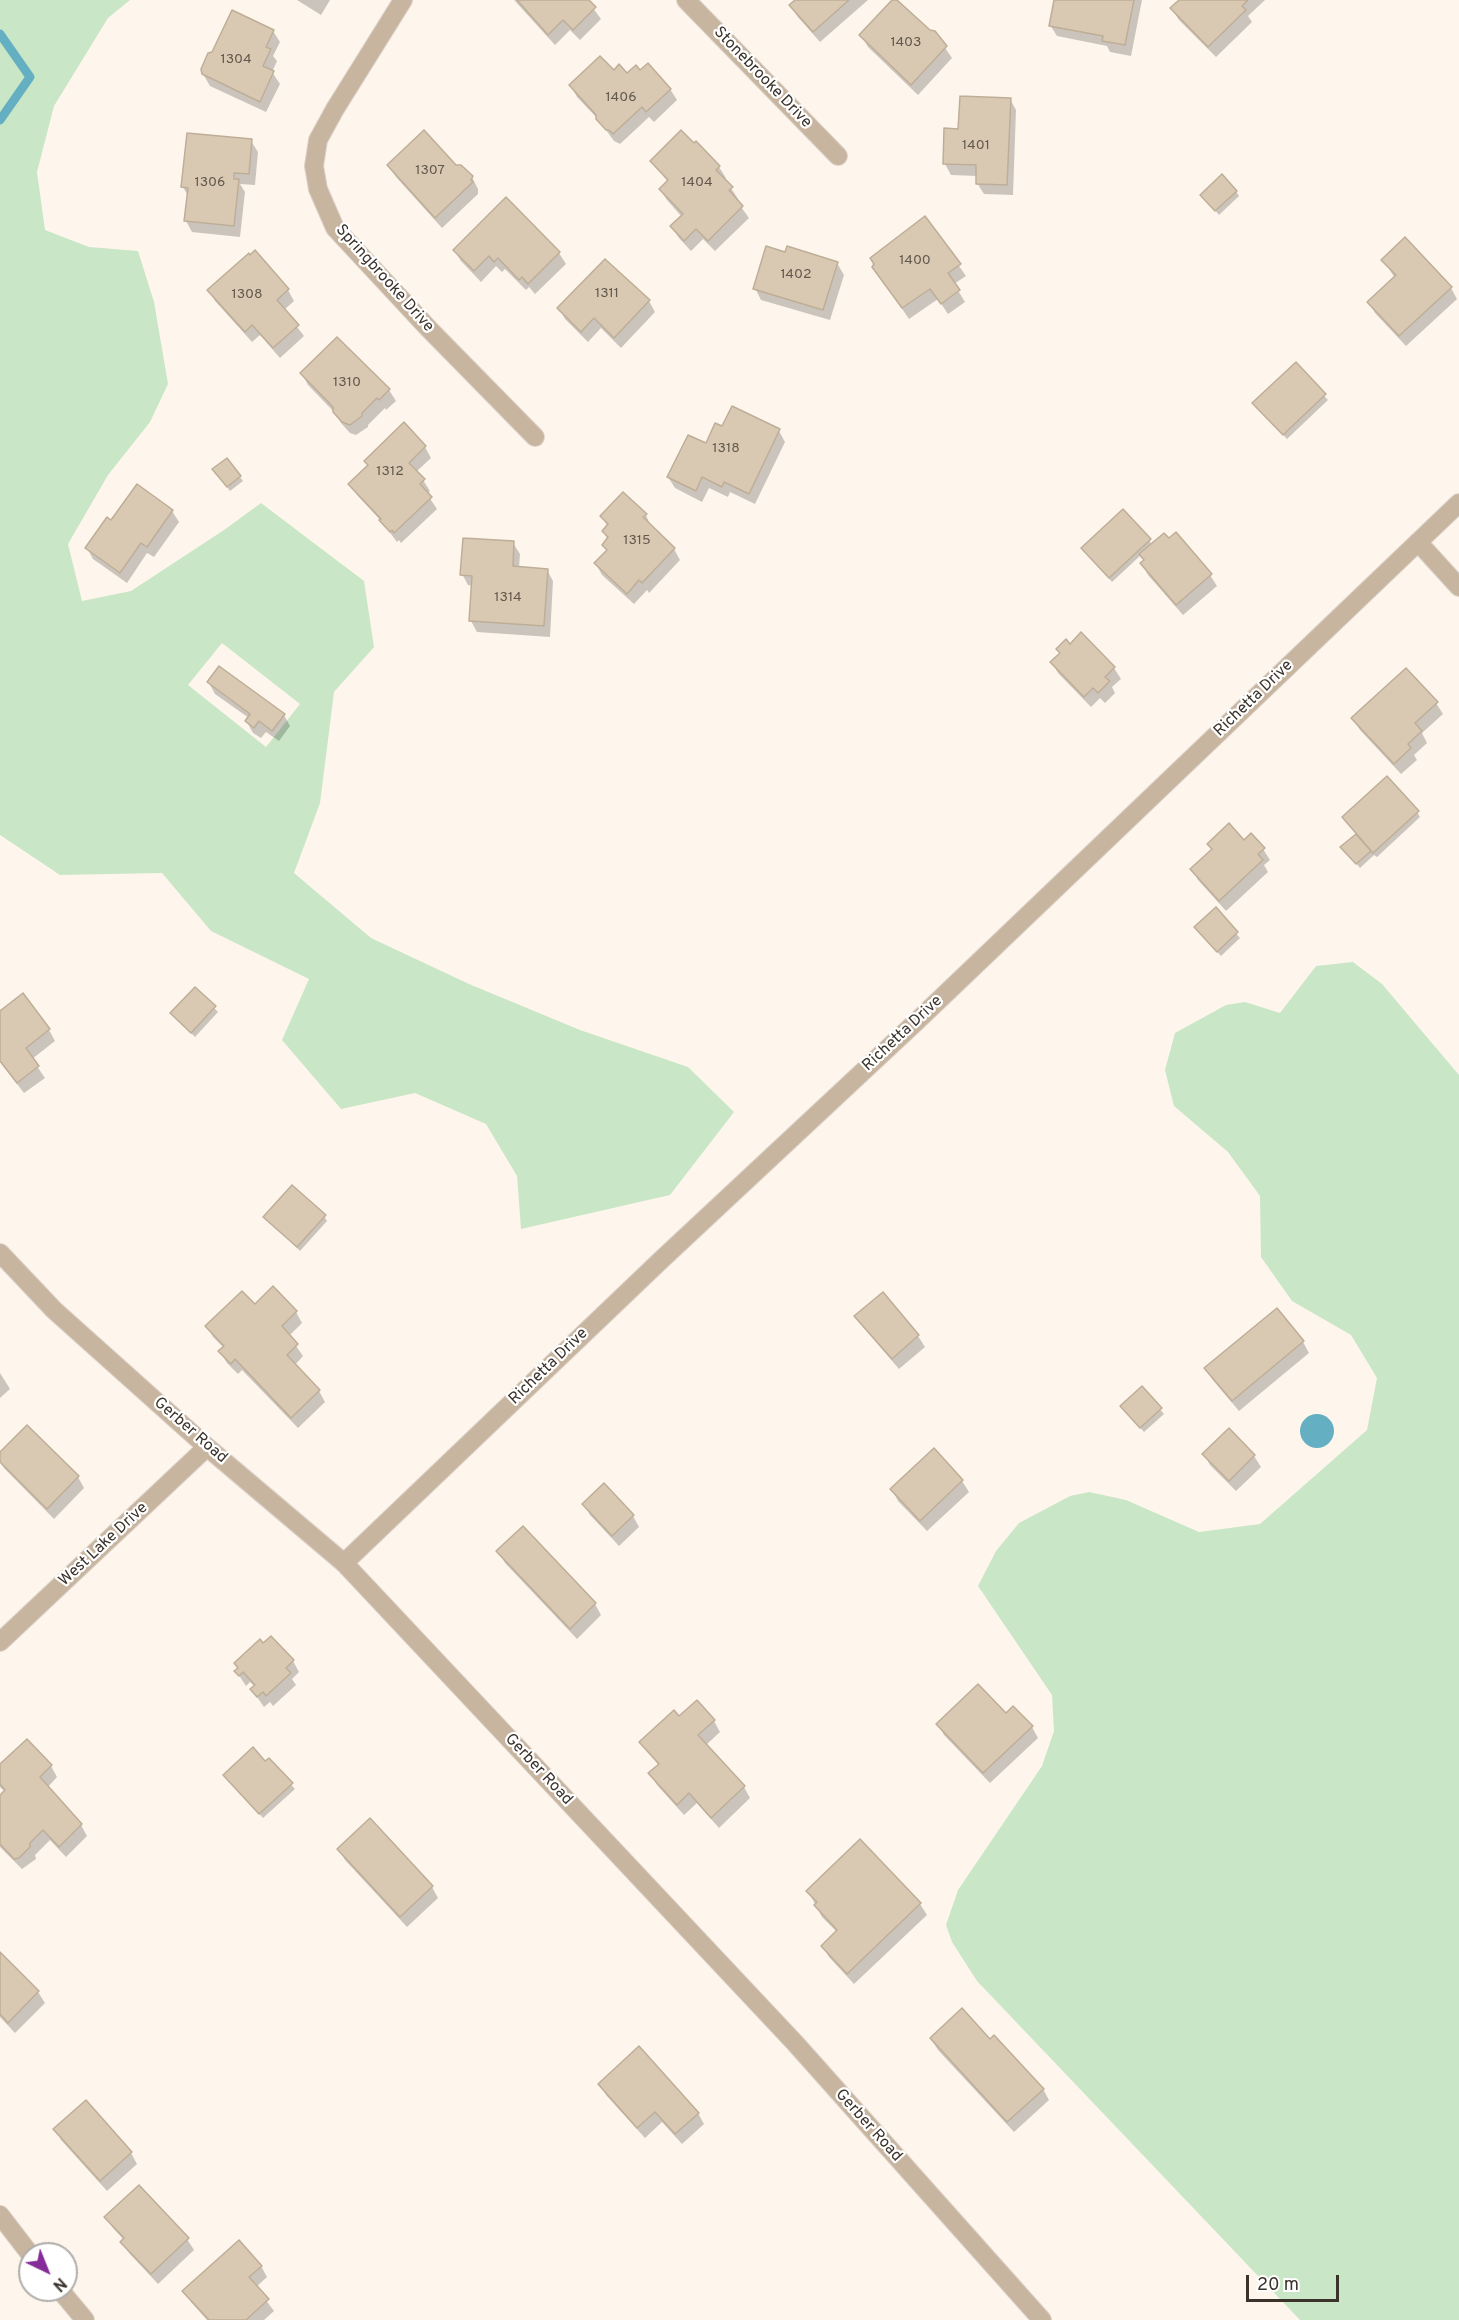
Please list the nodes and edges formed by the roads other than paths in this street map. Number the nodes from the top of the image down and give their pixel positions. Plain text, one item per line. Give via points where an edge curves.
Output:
1 (403, 0) edge
2 (686, 0) edge
3 (838, 156) dead end
4 (535, 437) dead end
5 (1459, 503) edge
6 (1418, 542) junction
7 (1459, 587) edge
8 (0, 1253) edge
9 (207, 1447) junction
10 (344, 1563) junction
11 (0, 1642) edge
12 (0, 2216) edge
13 (21, 2242) edge
14 (70, 2302) edge
15 (85, 2320) edge
16 (1042, 2320) edge

1 - 4 street, Springbrooke Drive via 318,140 314,166 318,189 335,228
2 - 3 street, Stonebrooke Drive
5 - 6 street, Richetta Drive
6 - 7 street
6 - 10 street, Richetta Drive
8 - 9 street, Gerber Road via 54,1310
9 - 10 street, Gerber Road
9 - 11 street, West Lake Drive
10 - 16 street, Gerber Road via 795,2043
12 - 13 street
14 - 15 street

